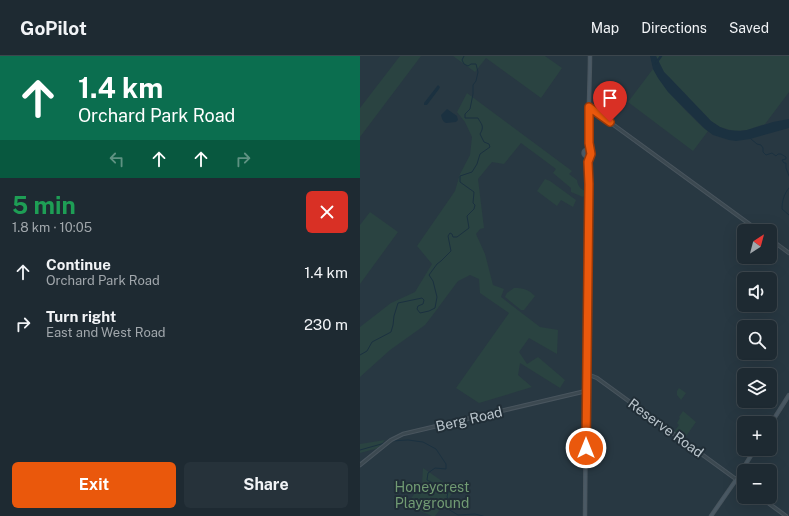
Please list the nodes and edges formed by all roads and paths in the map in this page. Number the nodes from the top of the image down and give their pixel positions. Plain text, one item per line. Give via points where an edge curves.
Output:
1 (590, 56) edge
2 (589, 107) junction
3 (589, 143) junction
4 (586, 150) junction
5 (590, 152) junction
6 (585, 156) junction
7 (590, 156) junction
8 (588, 162) junction
9 (749, 224) edge
10 (777, 244) edge
11 (789, 253) edge
12 (587, 374) junction
13 (586, 391) junction
14 (789, 395) edge
15 (776, 416) edge
16 (751, 456) edge
17 (360, 465) edge
18 (736, 480) junction
19 (770, 504) edge
20 (585, 516) edge
21 (711, 516) edge
22 (786, 516) edge

1 - 2 main road
2 - 3 main road
2 - 9 street
3 - 4 main road
3 - 5 main road
4 - 5 main road
4 - 6 main road
5 - 7 main road
6 - 7 main road
6 - 8 main road
7 - 8 main road
8 - 12 main road
10 - 11 street
12 - 13 main road
12 - 18 street, Reserve Road via 597,378
13 - 17 street, Berg Road via 403,434 391,440
13 - 20 main road
14 - 15 main road
16 - 18 main road
18 - 21 main road
19 - 22 street

